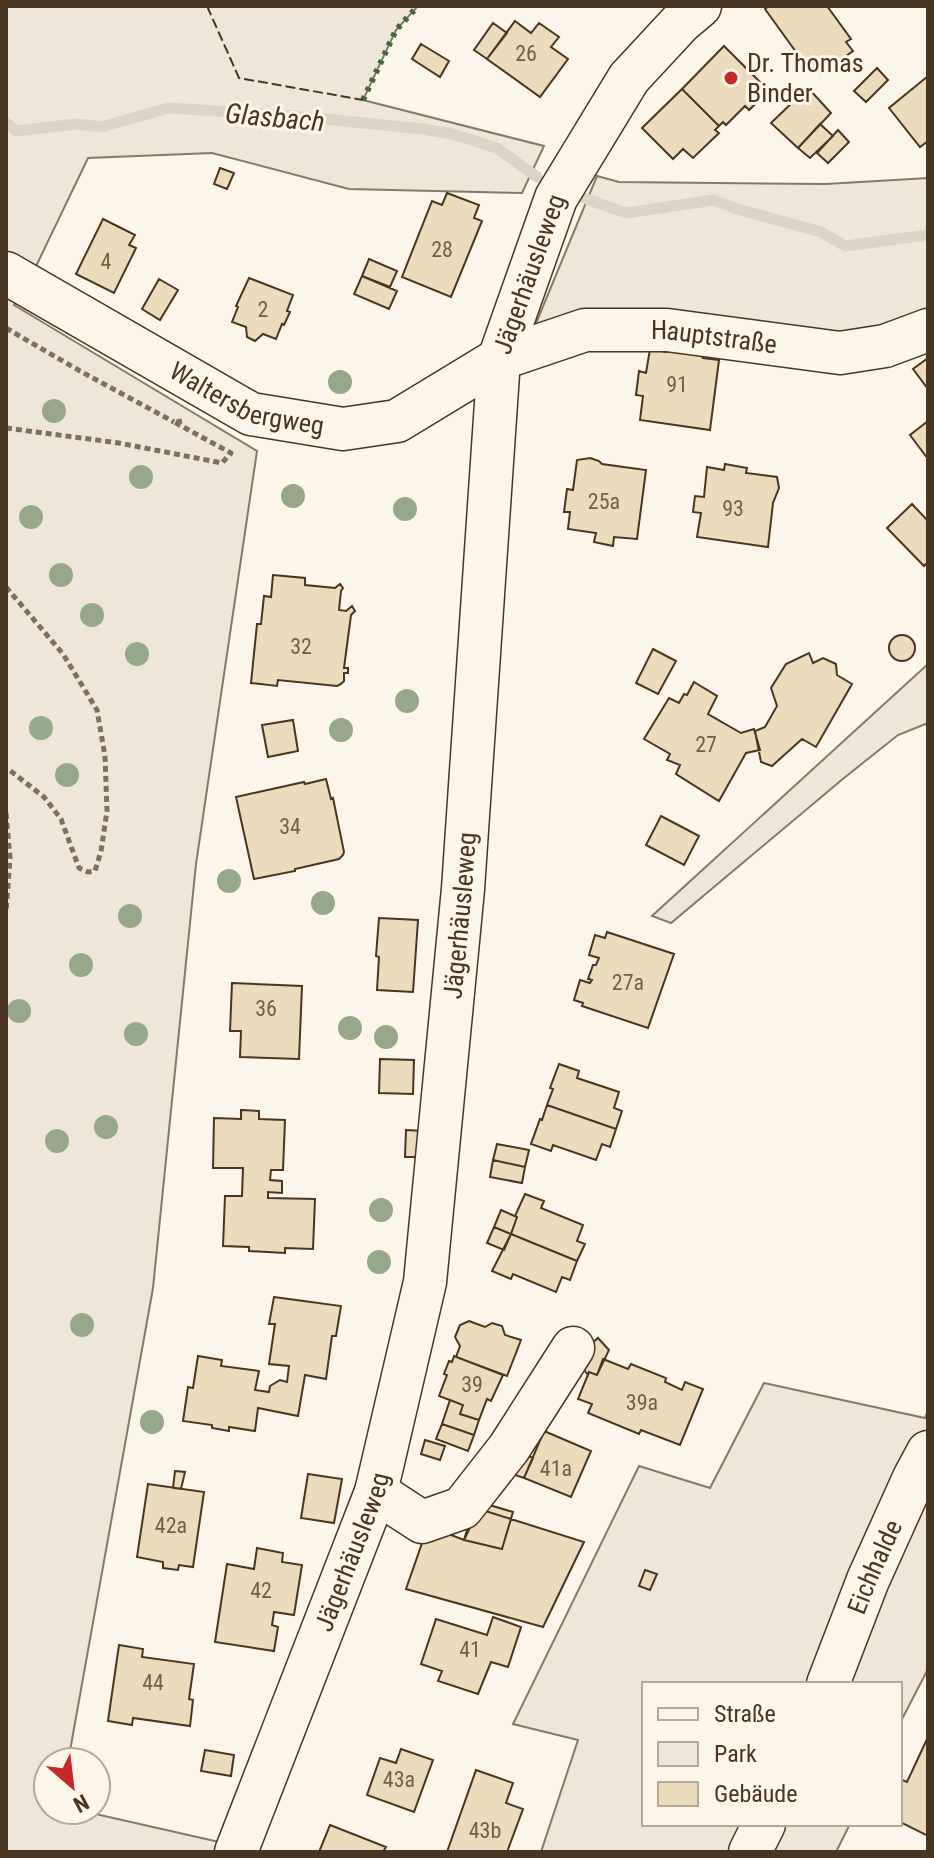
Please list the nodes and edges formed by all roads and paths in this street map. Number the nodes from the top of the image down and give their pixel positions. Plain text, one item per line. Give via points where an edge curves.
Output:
1 (700, 6) edge
2 (6, 273) edge
3 (6, 328) edge
4 (928, 330) edge
5 (499, 359) junction
6 (190, 420) dead end
7 (174, 422) junction
8 (6, 428) edge
9 (6, 587) edge
10 (6, 769) edge
11 (6, 813) edge
12 (6, 913) edge
13 (573, 1348) dead end
14 (928, 1452) edge
15 (376, 1492) junction
16 (829, 1682) edge
17 (763, 1826) edge
18 (236, 1852) edge
19 (750, 1852) edge

1 - 5 street, Jägerhäusleweg via 629,78 556,198
2 - 5 street, Waltersbergweg via 251,414 343,429 397,421
3 - 7 path
4 - 5 street, Hauptstraße via 885,346 840,353 667,330 585,330
5 - 15 street, Jägerhäusleweg via 463,889 425,1282
6 - 7 path
7 - 8 path via 231,453 222,463
9 - 10 path via 63,654 97,710 107,811 95,871 79,868 61,819 44,797
11 - 12 path
13 - 15 street via 509,1448 462,1508 422,1522
14 - 16 street, Eichhalde via 868,1580
15 - 18 street, Jägerhäusleweg
17 - 19 street

